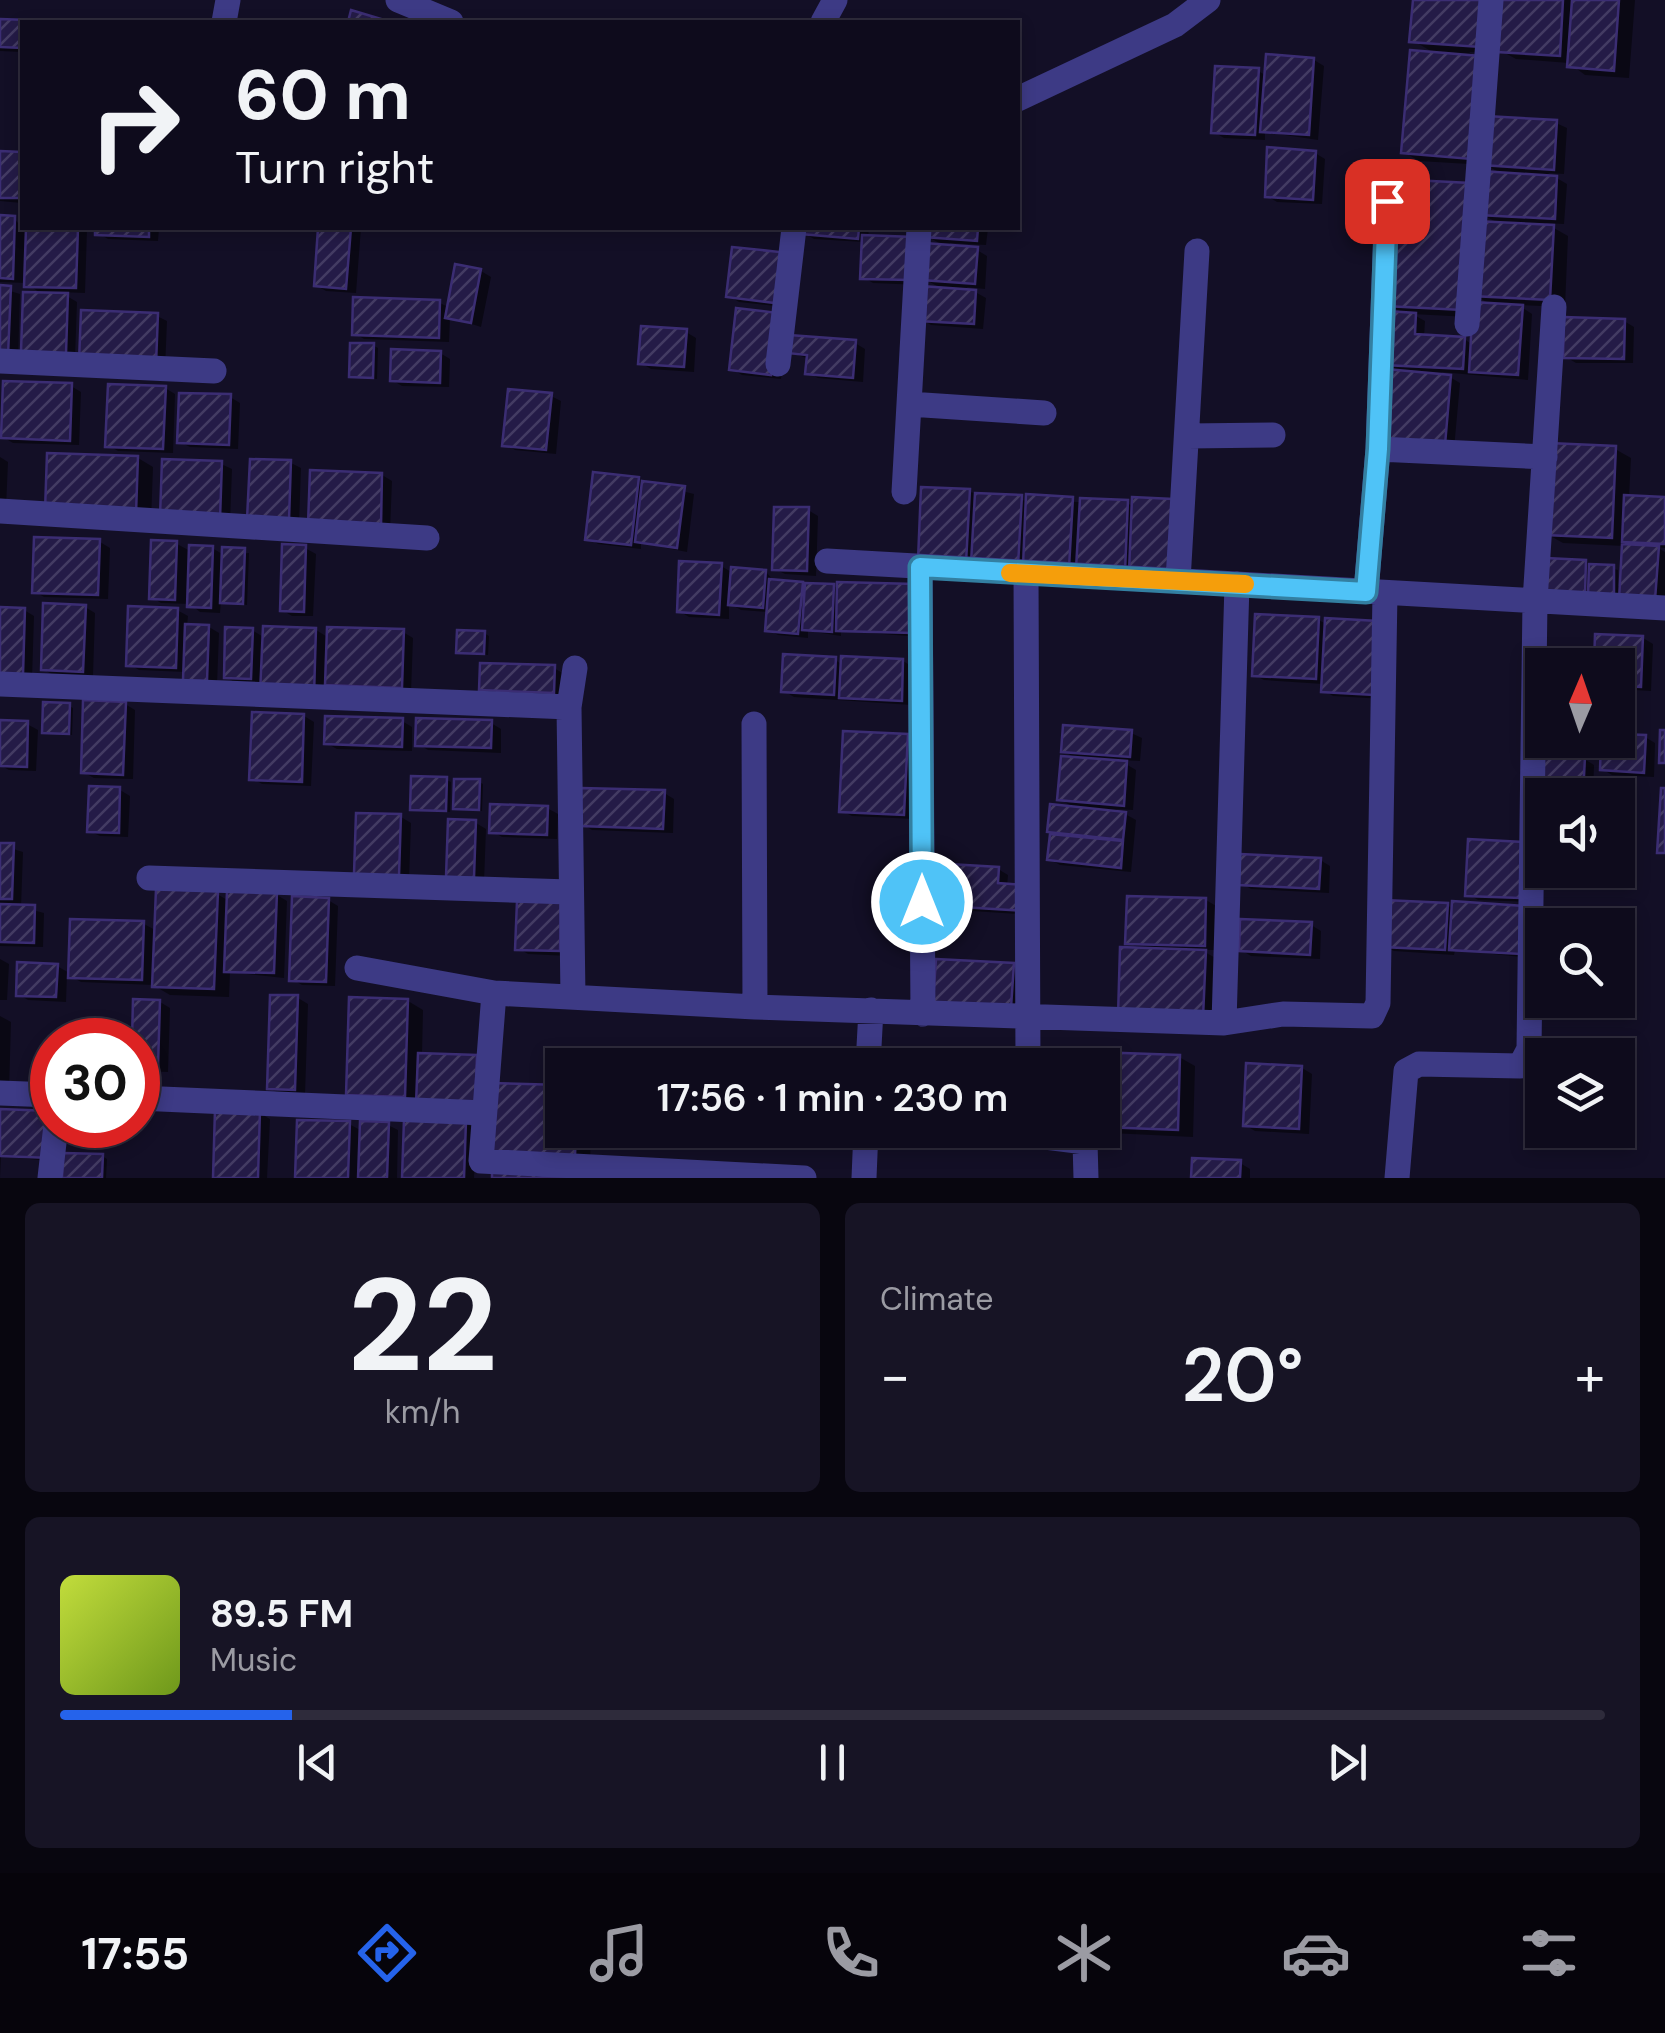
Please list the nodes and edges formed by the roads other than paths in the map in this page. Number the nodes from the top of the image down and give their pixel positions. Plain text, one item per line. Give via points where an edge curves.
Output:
1 (398, 0) edge
2 (1208, 0) edge
3 (1491, 0) edge
4 (447, 20) edge
5 (1020, 98) edge
6 (1387, 201) dead end
7 (794, 230) edge
8 (919, 230) edge
9 (1198, 251) dead end
10 (1554, 308) dead end
11 (1467, 324) dead end
12 (0, 361) edge
13 (778, 364) dead end
14 (214, 371) dead end
15 (909, 404) junction
16 (1044, 412) dead end
17 (1274, 435) dead end
18 (1188, 436) junction
19 (1378, 449) junction
20 (1545, 457) junction
21 (904, 492) dead end
22 (0, 510) edge
23 (427, 538) dead end
24 (828, 560) dead end
25 (920, 567) junction
26 (1026, 574) junction
27 (1178, 581) junction
28 (1237, 584) junction
29 (1376, 592) junction
30 (1535, 601) junction
31 (1665, 608) edge
32 (575, 668) dead end
33 (0, 684) edge
34 (569, 707) junction
35 (754, 724) dead end
36 (150, 878) dead end
37 (569, 892) junction
38 (357, 968) dead end
39 (494, 992) junction
40 (573, 997) junction
41 (755, 1008) junction
42 (871, 1010) junction
43 (923, 1014) junction
44 (1029, 1018) junction
45 (1224, 1023) junction
46 (869, 1048) edge
47 (1028, 1048) edge
48 (0, 1092) edge
49 (30, 1094) edge
50 (160, 1099) edge
51 (484, 1113) junction
52 (53, 1148) edge
53 (865, 1148) edge
54 (1086, 1148) edge
55 (577, 1172) edge
56 (50, 1178) edge
57 (804, 1178) edge
58 (864, 1178) edge
59 (1086, 1178) edge
60 (1397, 1178) edge

1 - 4 street
2 - 5 street via 1174,25
3 - 11 street
6 - 19 street
7 - 13 street
8 - 15 street
9 - 18 street
10 - 20 street
12 - 14 street
15 - 16 street
15 - 21 street
17 - 18 street
18 - 27 street
19 - 20 street
19 - 29 street
20 - 30 street
22 - 23 street
24 - 25 street
25 - 26 street
25 - 43 street
26 - 27 street
26 - 44 street
27 - 28 street
28 - 29 street
28 - 45 street
29 - 30 street
29 - 45 street via 1376,1013 1284,1014
30 - 31 street
30 - 60 street via 1529,1049 1520,1066 1419,1064 1406,1071
32 - 34 street
33 - 34 street
34 - 37 street
35 - 41 street
36 - 37 street
37 - 40 street
38 - 39 street
39 - 40 street
39 - 51 street
40 - 41 street
41 - 42 street
42 - 43 street
42 - 46 street
43 - 44 street
44 - 45 street
44 - 47 street
48 - 49 street
50 - 51 street
51 - 55 street via 481,1161
52 - 56 street
53 - 58 street
54 - 59 street
55 - 57 street

